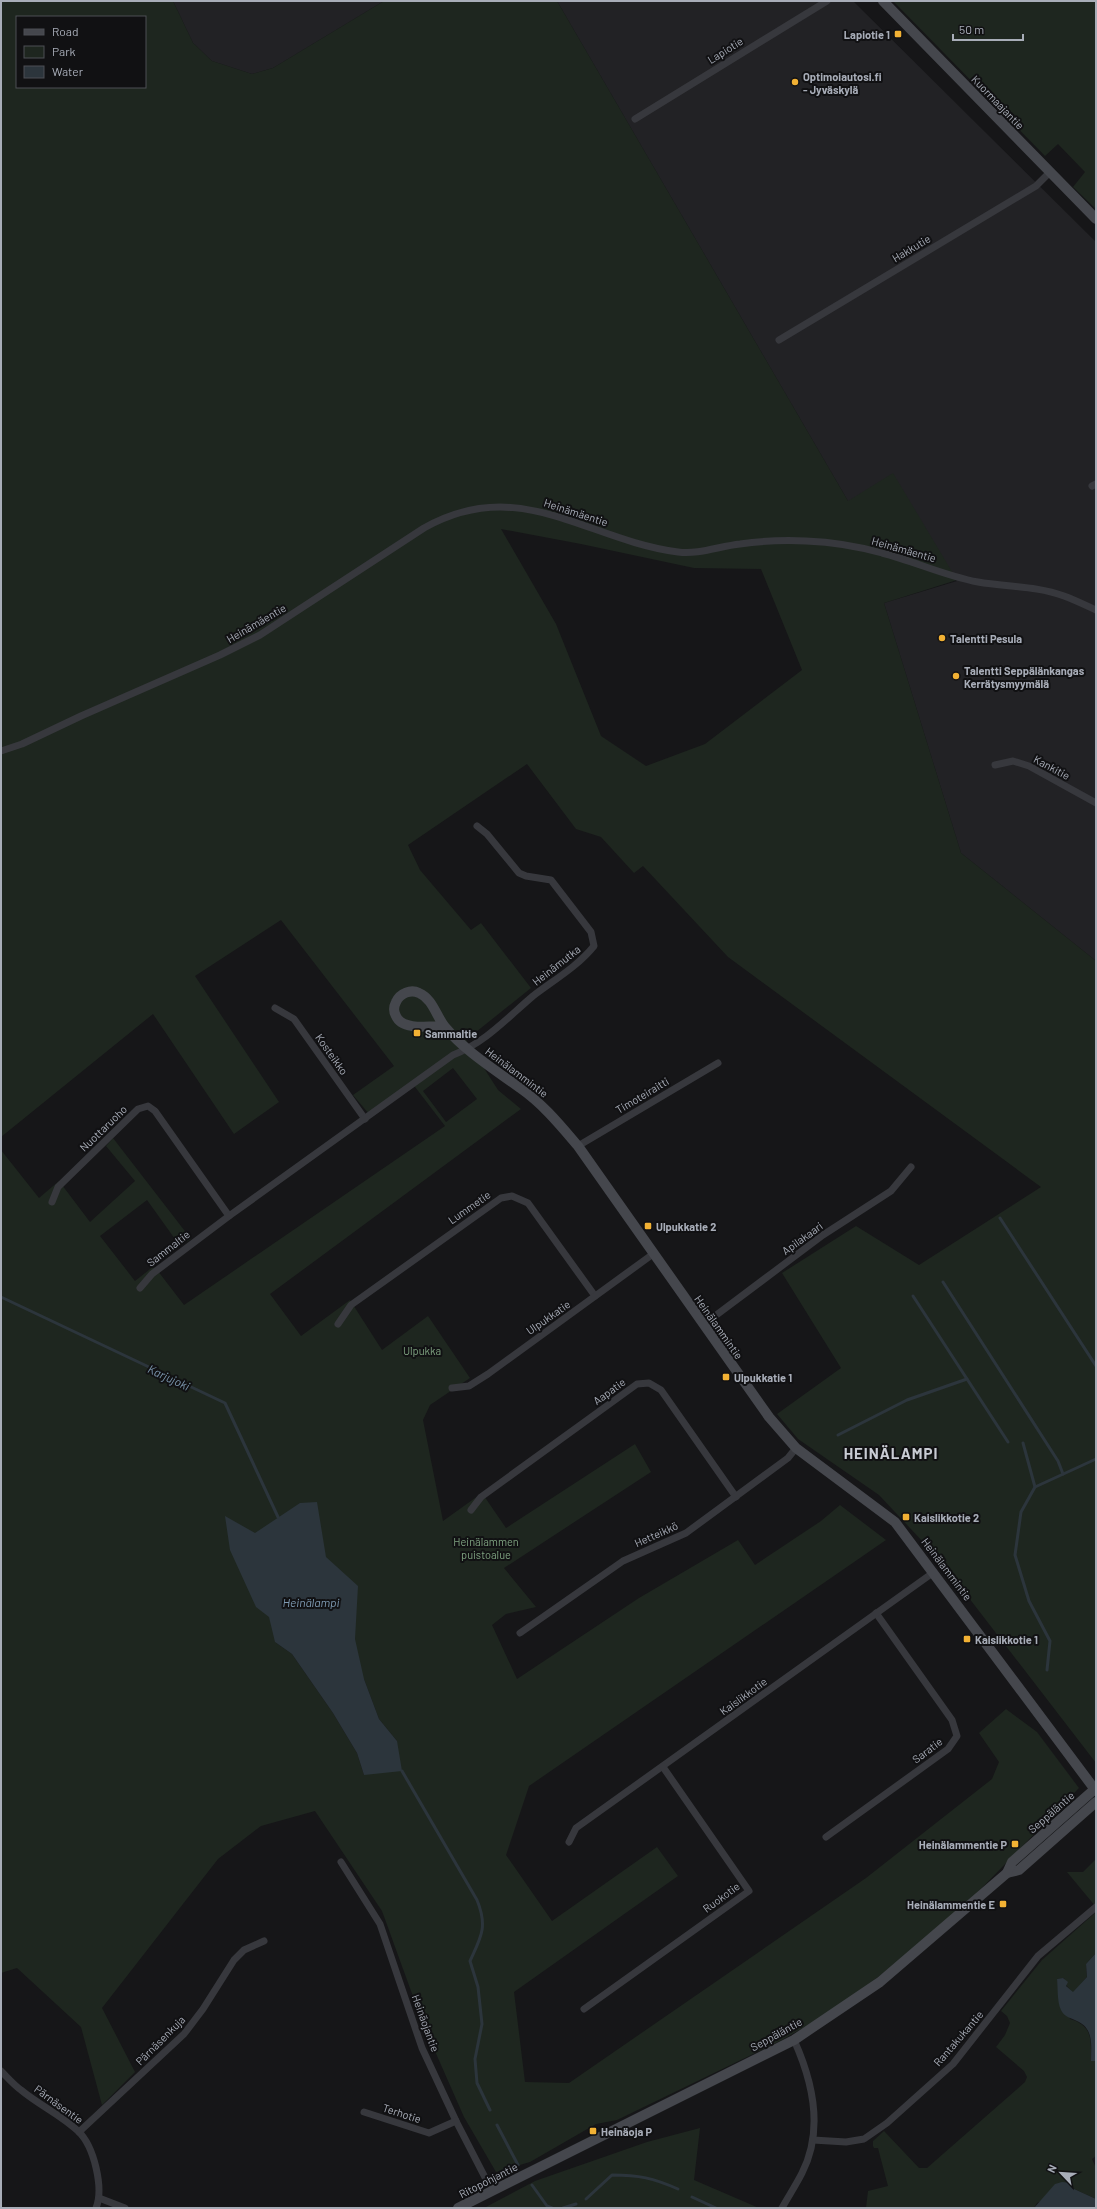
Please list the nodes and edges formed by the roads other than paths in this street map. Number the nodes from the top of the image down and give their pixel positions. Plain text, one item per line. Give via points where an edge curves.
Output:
1 (827, 1) edge
2 (883, 1) edge
3 (635, 119) dead end
4 (1050, 172) junction
5 (1096, 219) edge
6 (779, 340) dead end
7 (1096, 610) edge
8 (1, 751) edge
9 (995, 764) dead end
10 (1096, 802) edge
11 (477, 826) dead end
12 (275, 1008) dead end
13 (444, 1026) junction
14 (468, 1050) junction
15 (718, 1063) dead end
16 (364, 1119) junction
17 (578, 1146) junction
18 (911, 1167) dead end
19 (52, 1202) dead end
20 (229, 1216) junction
21 (653, 1254) junction
22 (140, 1288) dead end
23 (595, 1296) junction
24 (338, 1324) dead end
25 (703, 1325) junction
26 (452, 1388) dead end
27 (796, 1448) junction
28 (736, 1497) junction
29 (471, 1510) dead end
30 (934, 1572) junction
31 (876, 1613) junction
32 (520, 1633) dead end
33 (663, 1768) junction
34 (1096, 1789) edge
35 (1096, 1802) edge
36 (826, 1837) dead end
37 (569, 1842) dead end
38 (341, 1862) dead end
39 (1007, 1873) junction
40 (1096, 1907) edge
41 (264, 1941) dead end
42 (584, 2009) dead end
43 (794, 2040) junction
44 (1, 2071) edge
45 (364, 2112) dead end
46 (456, 2121) junction
47 (79, 2132) junction
48 (813, 2140) junction
49 (528, 2173) joint
50 (492, 2191) junction
51 (99, 2198) junction
52 (96, 2208) edge
53 (126, 2208) edge
54 (458, 2208) edge
55 (782, 2208) edge

1 - 3 street, Lapiotie
2 - 4 street, Kuormaajantie
4 - 5 street, Kuormaajantie
4 - 6 street, Hakkutie via 1036,186
7 - 8 street, Heinämäentie via 1063,595 979,582 852,546 806,541 768,542 681,553 629,541 540,511 505,507 476,509 443,517 266,631 220,655
9 - 10 street, Kankitie via 1013,761 1029,766
11 - 14 street, Heinämutka via 487,834 519,873 551,880 590,932 594,946 586,956 534,996 480,1043
12 - 16 street, Kosteikko via 294,1019
13 - 13 street, Heinälammintie via 432,1005 420,993 412,991 398,998 394,1007 396,1016 402,1023 411,1026
13 - 14 street, Heinälammintie
14 - 16 street, Sammaltie via 453,1055
14 - 17 street, Heinälammintie via 544,1107
15 - 17 street, Timoteiraitti
16 - 20 street, Sammaltie
17 - 21 street, Heinälammintie
18 - 25 street, Apilakaari via 891,1191 823,1235
19 - 20 street, Nuottaruoho via 58,1186 138,1109 148,1106 155,1111
20 - 22 street, Sammaltie via 152,1274
21 - 23 street, Ulpukkatie
21 - 25 street, Heinälammintie
23 - 24 street, Lummetie via 528,1203 512,1196 501,1198 351,1305
23 - 26 street, Ulpukkatie via 469,1386
25 - 27 street, Heinälammintie via 769,1417
27 - 28 street, Hetteikkö via 788,1458
27 - 30 street, Heinälammintie via 895,1522
28 - 29 street, Aapatie via 661,1390 649,1383 637,1384 482,1497
28 - 32 street, Hetteikkö via 686,1533 623,1561
30 - 31 street, Kaislikkotie
30 - 34 street, Heinälammintie
31 - 33 street, Kaislikkotie
31 - 36 street, Saratie via 952,1720 957,1736 948,1750
33 - 37 street, Kaislikkotie via 576,1828
33 - 42 street, Ruokotie via 749,1891
34 - 39 street, Seppäläntie via 1012,1862
35 - 39 street, Seppäläntie via 1019,1870
38 - 46 street, Heinäojantie via 380,1924 422,2048
39 - 43 street, Seppäläntie via 880,1982
40 - 48 street, Rantakukantie via 1038,1956 953,2064 887,2123 864,2139 846,2142
41 - 47 street, Pärnäsenkuja via 244,1950 234,1960 184,2034
43 - 48 street via 813,2091
43 - 49 street, Seppäläntie
44 - 47 street, Pärnäsentie via 21,2090
45 - 46 street, Terhotie via 429,2133
46 - 50 street, Heinäojantie
47 - 51 street, Pärnäsentie via 92,2152 98,2176
48 - 55 street via 803,2172
49 - 50 street, Ritopohjantie
50 - 54 street, Ritopohjantie
51 - 52 street, Pärnäsentie
51 - 53 street

